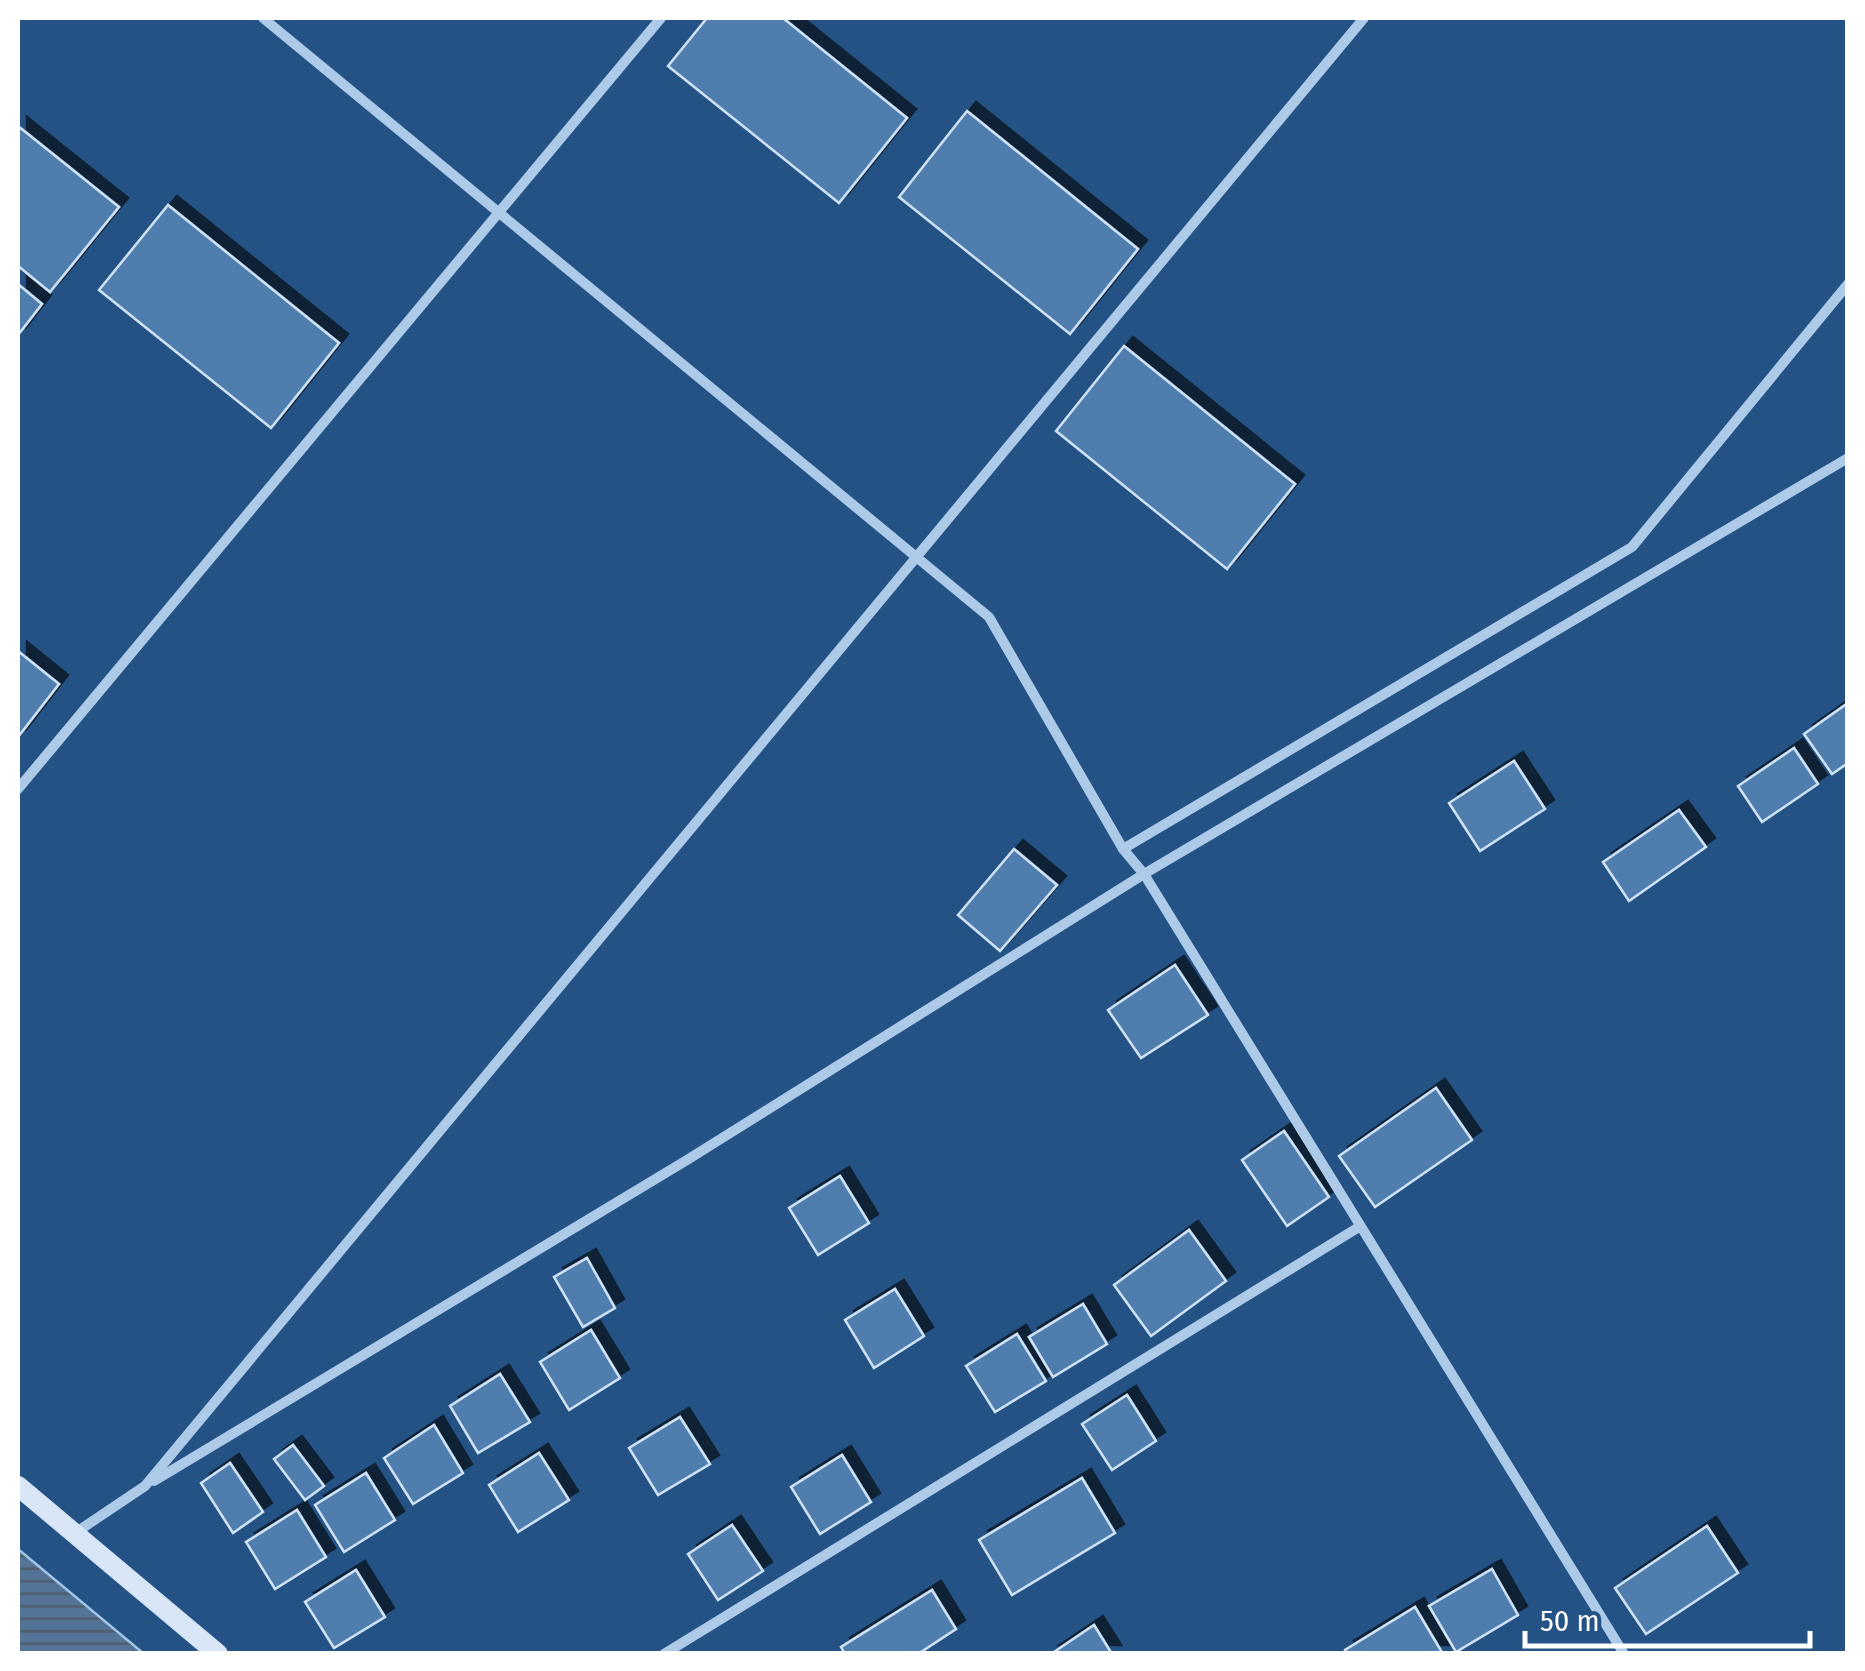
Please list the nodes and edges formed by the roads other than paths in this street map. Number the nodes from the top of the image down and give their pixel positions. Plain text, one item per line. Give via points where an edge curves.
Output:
1 (263, 18) edge
2 (661, 18) edge
3 (1364, 18) edge
4 (498, 214) junction
5 (1848, 284) edge
6 (1848, 458) edge
7 (918, 556) junction
8 (18, 789) edge
9 (1124, 850) junction
10 (1144, 874) junction
11 (1359, 1227) junction
12 (18, 1486) edge
13 (145, 1486) junction
14 (74, 1533) junction
15 (218, 1654) edge
16 (664, 1654) edge
17 (1624, 1654) edge

1 - 4 street
2 - 4 street
3 - 7 street
4 - 7 street
4 - 8 street
5 - 9 street via 1632,546
6 - 10 street
7 - 9 street via 988,617
7 - 13 street
9 - 10 street
10 - 11 street
10 - 13 street
11 - 16 street
11 - 17 street
12 - 14 street
13 - 14 street
14 - 15 street

